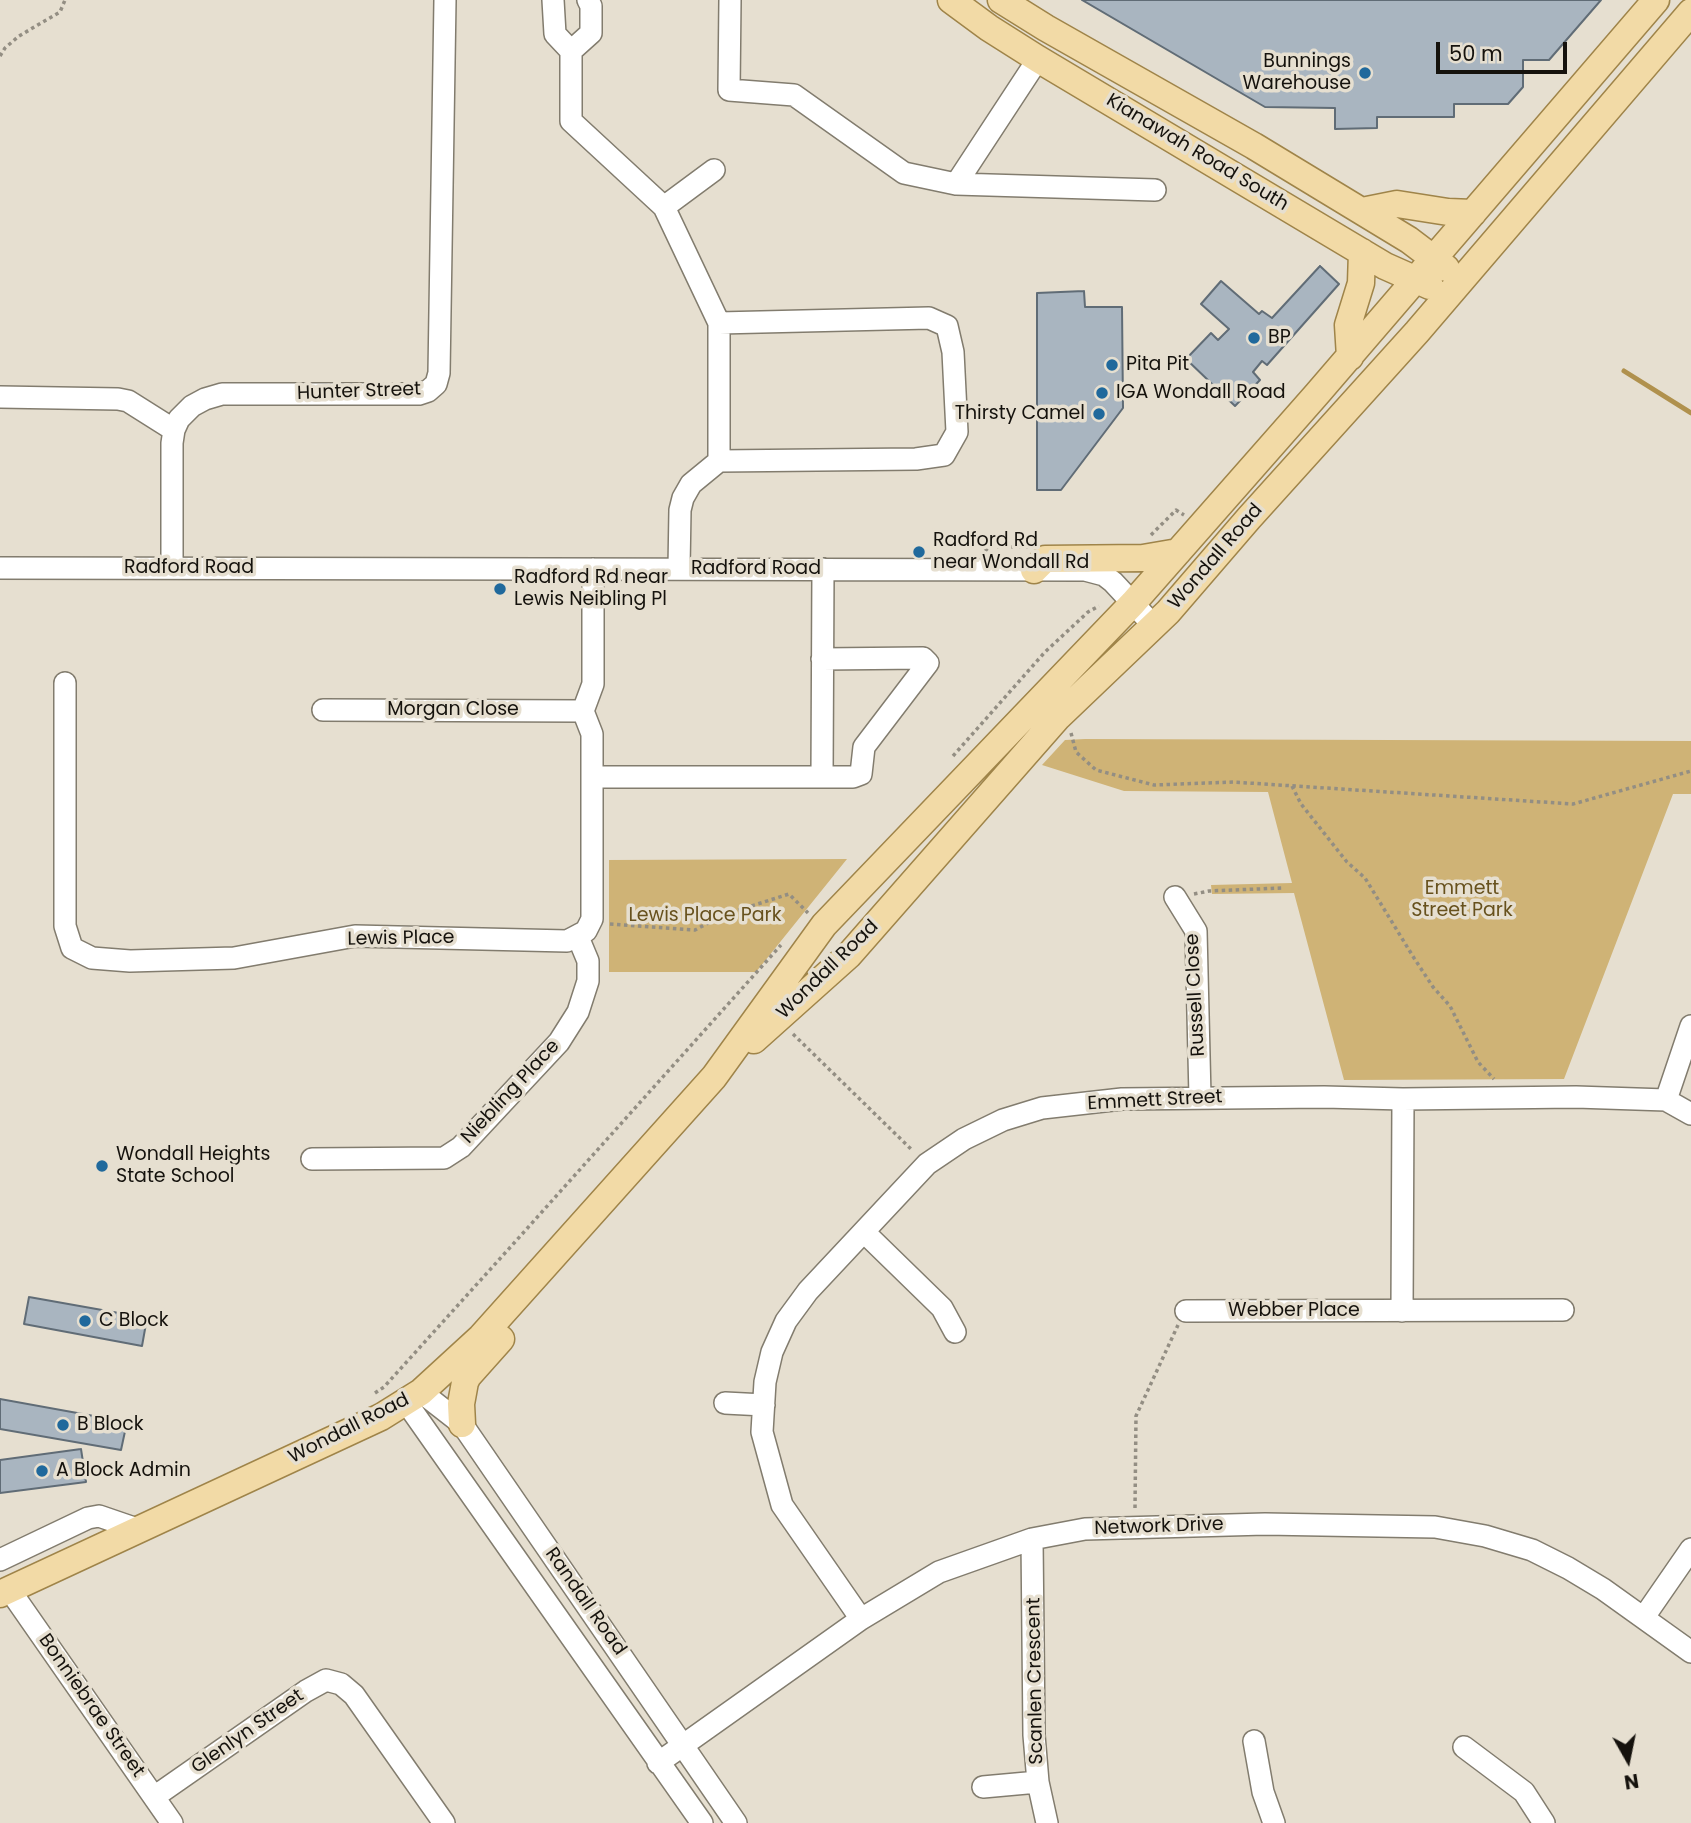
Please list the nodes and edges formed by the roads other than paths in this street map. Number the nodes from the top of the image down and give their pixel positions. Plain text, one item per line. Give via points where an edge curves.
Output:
1 (553, 0) edge
2 (588, 0) edge
3 (730, 0) edge
4 (951, 0) edge
5 (1001, 0) edge
6 (1656, 0) edge
7 (445, 6) edge
8 (1691, 12) edge
9 (571, 51) junction
10 (1038, 59) junction
11 (714, 170) dead end
12 (956, 184) junction
13 (1155, 190) dead end
14 (664, 207) junction
15 (1362, 211) junction
16 (1474, 213) junction
17 (1362, 252) junction
18 (1434, 258) junction
19 (1416, 280) junction
20 (1456, 287) junction
21 (719, 323) junction
22 (1350, 357) junction
23 (0, 397) edge
24 (174, 430) junction
25 (719, 461) junction
26 (1178, 552) junction
27 (0, 568) edge
28 (172, 568) junction
29 (679, 568) junction
30 (593, 569) junction
31 (822, 569) junction
32 (1034, 570) junction
33 (1133, 603) junction
34 (1154, 626) junction
35 (822, 659) junction
36 (65, 683) dead end
37 (323, 710) dead end
38 (583, 711) junction
39 (592, 776) junction
40 (822, 777) junction
41 (1175, 897) road end
42 (812, 925) junction
43 (578, 937) junction
44 (849, 955) junction
45 (1691, 1026) edge
46 (713, 1077) junction
47 (1200, 1097) junction
48 (1403, 1100) junction
49 (1666, 1100) junction
50 (1691, 1114) edge
51 (312, 1159) dead end
52 (864, 1232) junction
53 (538, 1273) junction
54 (1563, 1310) dead end
55 (1186, 1311) road end
56 (1402, 1311) junction
57 (955, 1332) dead end
58 (414, 1397) junction
59 (724, 1403) dead end
60 (764, 1405) junction
61 (462, 1424) junction
62 (137, 1529) junction
63 (1032, 1539) junction
64 (1691, 1549) edge
65 (0, 1560) edge
66 (5, 1592) edge
67 (1643, 1617) junction
68 (861, 1619) junction
69 (1691, 1652) edge
70 (1254, 1741) dead end
71 (683, 1745) junction
72 (1464, 1747) dead end
73 (659, 1763) junction
74 (1038, 1782) junction
75 (983, 1787) dead end
76 (154, 1797) junction
77 (172, 1823) edge
78 (444, 1823) edge
79 (702, 1823) edge
80 (736, 1823) edge
81 (1046, 1823) edge
82 (1274, 1823) edge
83 (1544, 1823) edge

1 - 9 street via 555,34
2 - 9 street via 591,33
3 - 12 street via 729,90 794,95 904,173
4 - 10 main road, Kianawah Road South
5 - 15 main road, Kianawah Road South
6 - 16 main road, Wondall Road
7 - 24 street, Hunter Street via 436,384 419,394 222,394 192,406
8 - 20 main road, Wondall Road
9 - 14 street via 571,121
10 - 12 street
10 - 17 main road, Kianawah Road South
11 - 14 street
12 - 13 street
14 - 21 street
15 - 16 main road via 1397,204
15 - 18 main road, Kianawah Road South
16 - 18 main road, Wondall Road
17 - 19 main road, Kianawah Road South
17 - 22 main road via 1361,283 1348,325
18 - 19 main road, Wondall Road
18 - 20 main road, Kianawah Road South
19 - 20 main road, Kianawah Road South
19 - 22 main road, Wondall Road
20 - 34 main road, Wondall Road
21 - 25 street
21 - 25 street via 929,318 947,326 953,352 957,432 944,455 916,459
22 - 26 main road, Wondall Road
23 - 24 street via 118,399
24 - 28 street
25 - 29 street via 691,484 683,498
26 - 32 main road via 1143,558 1045,559
26 - 33 main road, Wondall Road
27 - 28 street, Radford Road
28 - 30 street, Radford Road
29 - 30 street, Radford Road
29 - 31 street, Radford Road
30 - 38 street via 593,684
31 - 32 street, Radford Road
31 - 35 street
32 - 33 street, Radford Road via 1085,570 1104,575
33 - 34 street, Radford Road
33 - 42 main road, Wondall Road
34 - 44 main road, Wondall Road via 1058,717
35 - 40 street
35 - 40 street via 923,658 928,666 864,747 861,774
36 - 43 street, Lewis Place via 65,926 72,948 92,958 234,958 355,936 560,942
37 - 38 street, Morgan Close
38 - 39 street via 592,734
39 - 40 street
39 - 43 street via 592,919
41 - 47 street, Russell Close via 1196,931
42 - 44 main road via 827,946
42 - 46 main road, Wondall Road
43 - 51 street, Niebling Place via 589,961 578,1012 559,1042 461,1147 444,1158
44 - 46 main road, Wondall Road
45 - 49 street
46 - 53 main road, Wondall Road
47 - 48 street, Emmett Street
47 - 52 street, Emmett Street via 1042,1108 993,1125 927,1164
48 - 49 street, Emmett Street
48 - 56 street
49 - 50 street, Emmett Street
52 - 57 street via 943,1308
52 - 60 street, Emmett Street via 786,1321 772,1352
53 - 58 main road, Wondall Road via 481,1337
53 - 61 main road via 542,1292 468,1376 462,1394
54 - 56 street, Webber Place
55 - 56 street, Webber Place
58 - 61 street, Randall Road
58 - 62 main road, Wondall Road via 381,1417
58 - 73 street, Randall Road
59 - 60 street
60 - 68 street, Emmett Street via 762,1432 782,1504
61 - 71 street, Randall Road
62 - 65 street via 99,1516 88,1518
62 - 66 main road, Wondall Road
63 - 67 street, Network Drive via 1084,1529 1138,1527 1435,1527 1532,1550
63 - 68 street, Network Drive via 939,1572
63 - 74 street, Scanlen Crescent
64 - 67 street
66 - 76 street, Bonniebrae Street
67 - 69 street, Network Drive
68 - 71 street, Network Drive
70 - 82 street
71 - 73 street, Network Drive
71 - 80 street, Randall Road
72 - 83 street via 1524,1792
73 - 79 street, Randall Road
74 - 75 street
74 - 81 street, Scanlen Crescent
76 - 77 street, Bonniebrae Street
76 - 78 street, Glenlyn Street via 326,1680 341,1684 354,1695

